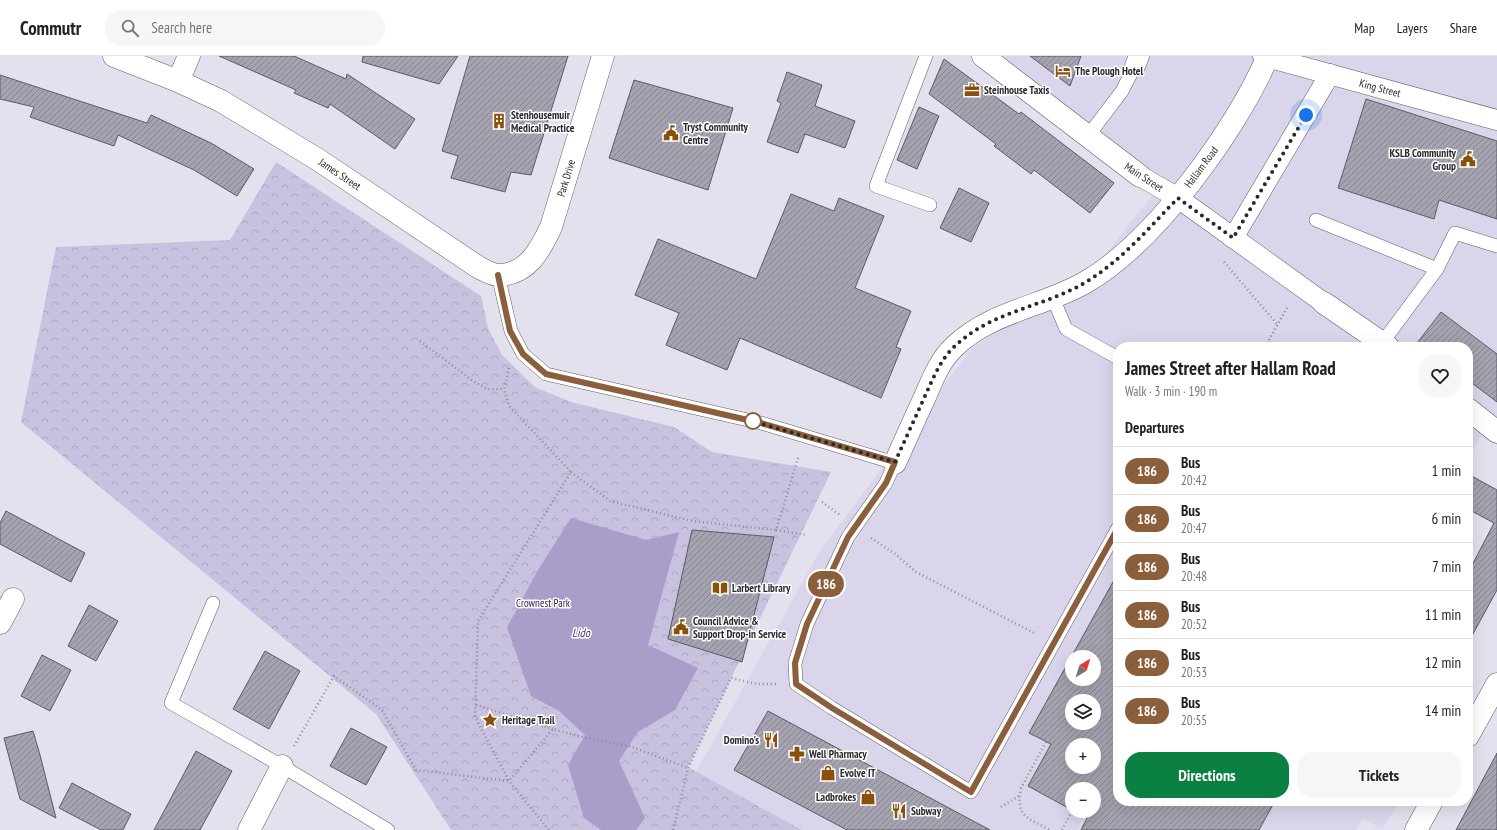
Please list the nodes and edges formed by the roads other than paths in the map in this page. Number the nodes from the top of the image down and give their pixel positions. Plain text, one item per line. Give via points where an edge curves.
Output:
1 (114, 56) edge
2 (189, 56) edge
3 (603, 56) edge
4 (926, 56) edge
5 (983, 56) edge
6 (1266, 57) edge
7 (1137, 61) edge
8 (1330, 74) junction
9 (178, 81) junction
10 (1497, 120) edge
11 (1088, 136) junction
12 (1140, 176) joint
13 (1178, 198) junction
14 (930, 205) dead end
15 (1316, 220) dead end
16 (1233, 238) junction
17 (1497, 246) edge
18 (1437, 269) junction
19 (498, 275) junction
20 (1053, 298) junction
21 (1324, 303) joint
22 (1381, 342) edge
23 (1387, 342) edge
24 (1113, 355) edge
25 (1473, 418) edge
26 (1497, 432) edge
27 (895, 462) junction
28 (1113, 537) edge
29 (13, 599) dead end
30 (213, 604) dead end
31 (0, 623) edge
32 (1497, 684) edge
33 (1473, 727) edge
34 (282, 766) junction
35 (1429, 806) edge
36 (249, 830) edge
37 (388, 830) edge
38 (1416, 830) edge

1 - 9 street, James Street
2 - 9 street
3 - 19 street, Park Drive via 551,227 534,258 519,270
4 - 14 lane via 876,186
5 - 11 street, Main Street
6 - 8 street, King Street
6 - 13 street, Hallam Road via 1249,95 1228,130
7 - 11 lane via 1122,91
8 - 10 street, King Street
8 - 16 street
9 - 19 street, James Street via 222,101 317,158 478,267
11 - 12 street, Main Street
12 - 13 street, Main Street
13 - 16 street, Main Street
13 - 20 street, Hallam Road via 1117,260 1086,282
15 - 18 lane
16 - 21 street, Main Street
17 - 18 lane via 1454,233
18 - 23 lane
19 - 27 lane via 510,331 523,354 546,374 761,423
20 - 24 lane via 1066,329
20 - 27 street, Hallam Road via 998,317 953,347 939,366
21 - 22 street, Main Street
25 - 26 street
27 - 28 lane via 886,483 848,537 807,624 795,663 796,684 971,792
29 - 31 street
30 - 34 lane via 171,703
32 - 33 street
34 - 36 street
34 - 37 lane
35 - 38 street

